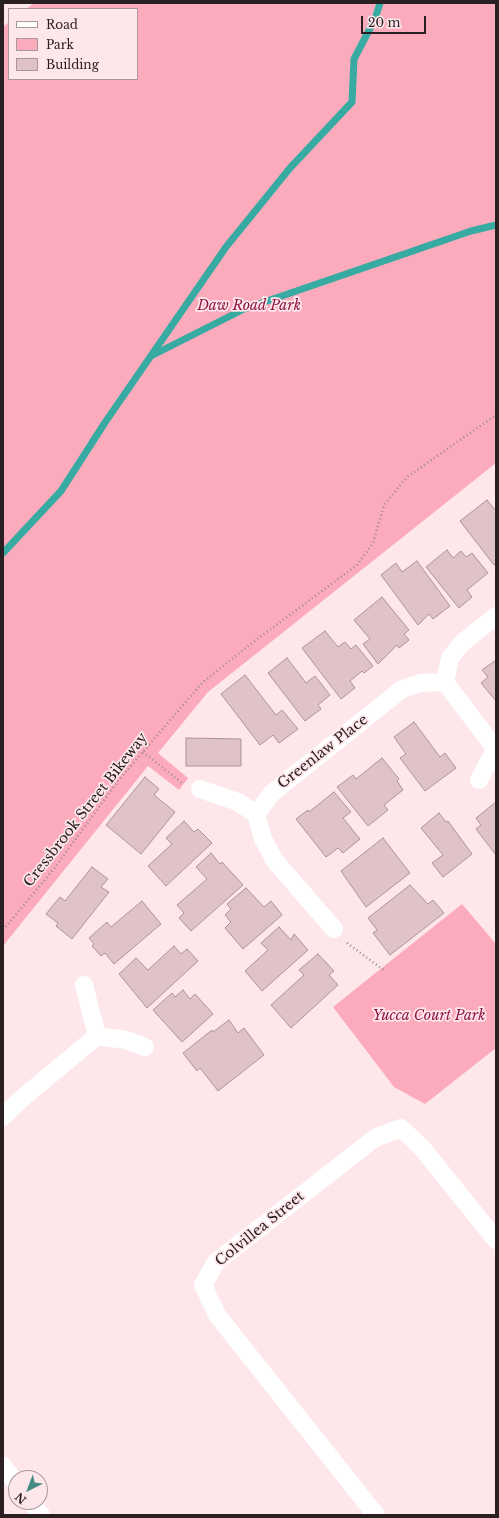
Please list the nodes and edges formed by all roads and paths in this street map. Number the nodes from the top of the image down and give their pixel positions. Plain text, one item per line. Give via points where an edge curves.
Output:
1 (496, 415) edge
2 (496, 616) edge
3 (445, 682) junction
4 (495, 748) edge
5 (143, 752) junction
6 (478, 780) dead end
7 (200, 789) joint
8 (256, 814) junction
9 (334, 929) joint
10 (3, 930) edge
11 (385, 971) dead end
12 (84, 985) dead end
13 (97, 1036) junction
14 (145, 1047) dead end
15 (3, 1117) edge
16 (496, 1240) edge
17 (376, 1515) edge

1 - 5 path, Cressbrook Street Bikeway via 407,477 384,506 374,543 357,565 203,682
2 - 3 street via 462,643 450,658
3 - 4 street
3 - 8 street, Greenlaw Place via 421,683 402,689 272,793
4 - 6 street
5 - 7 path via 188,787
5 - 10 path, Cressbrook Street Bikeway via 118,781 53,870
7 - 8 street via 238,802
8 - 9 street via 263,839 275,861
9 - 11 path via 341,939
12 - 13 street
13 - 14 street via 126,1040
13 - 15 street
16 - 17 street, Colvillea Street via 422,1148 401,1128 375,1138 216,1262 203,1285 217,1315

